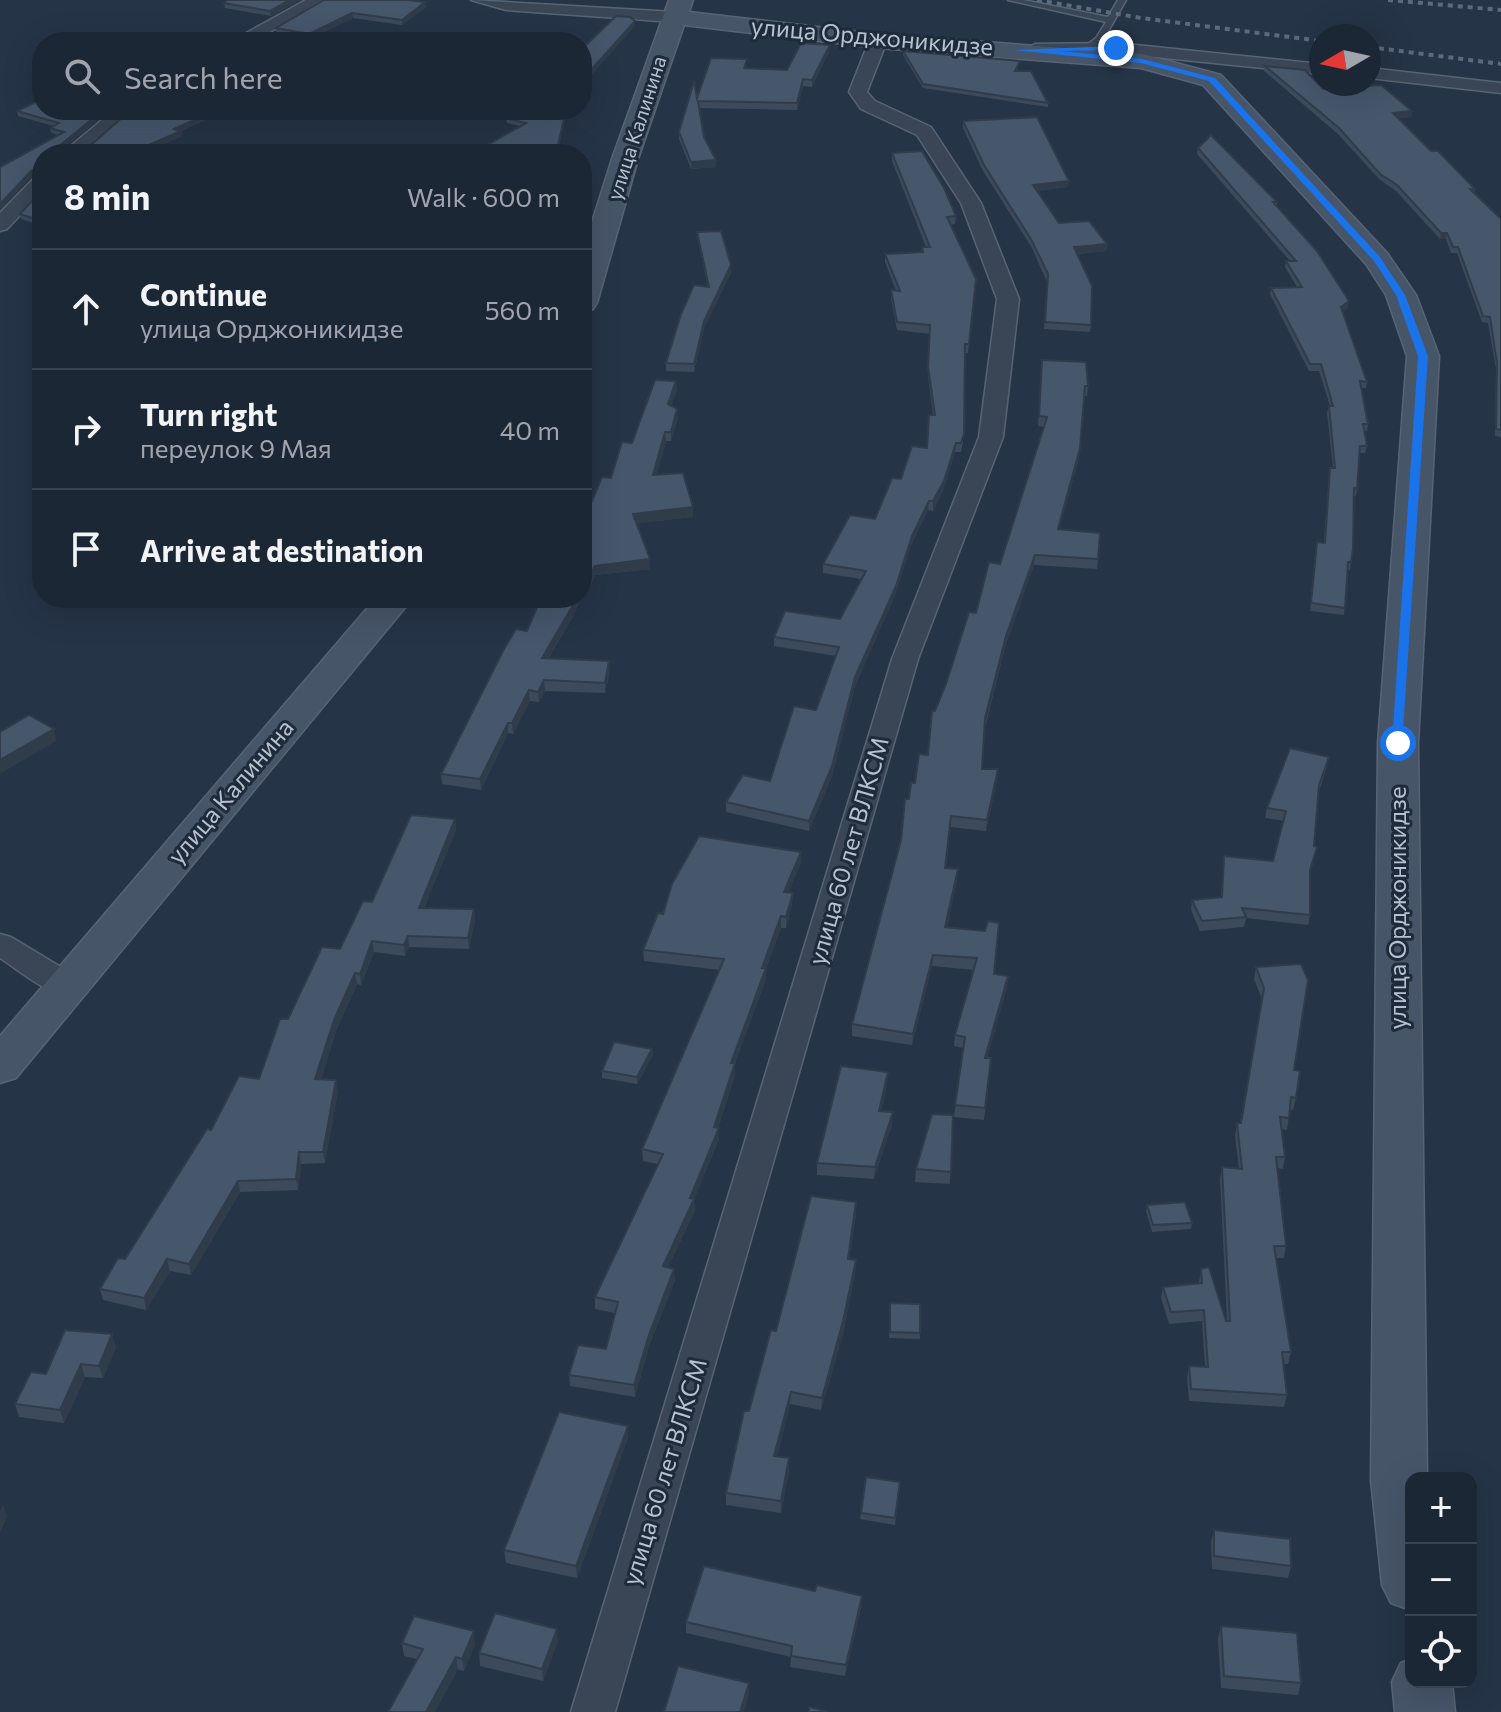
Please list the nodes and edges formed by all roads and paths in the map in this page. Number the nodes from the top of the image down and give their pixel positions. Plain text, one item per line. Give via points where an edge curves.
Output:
1 (319, 0) edge
2 (479, 0) edge
3 (1012, 0) edge
4 (1122, 0) edge
5 (678, 8) edge
6 (1109, 20) junction
7 (258, 32) edge
8 (878, 41) junction
9 (1086, 49) junction
10 (1017, 50) junction
11 (1309, 68) edge
12 (1381, 74) edge
13 (1501, 88) edge
14 (113, 120) edge
15 (83, 144) edge
16 (32, 191) edge
17 (0, 225) edge
18 (592, 270) edge
19 (387, 608) edge
20 (0, 944) edge
21 (68, 986) junction
22 (0, 1067) edge
23 (1406, 1544) edge
24 (1423, 1688) edge
25 (593, 1712) edge
26 (1425, 1712) edge

1 - 7 street
2 - 5 street
3 - 6 lane
4 - 6 lane
5 - 8 main road, улица Орджоникидзе
5 - 18 main road, улица Калинина
6 - 9 lane via 1099,40
8 - 10 main road, улица Орджоникидзе
8 - 25 street, улица 60 лет ВЛКСМ via 858,92 868,105 924,131 971,203 1008,299 991,437 905,659
9 - 10 street
9 - 11 street
10 - 23 main road, улица Орджоникидзе via 1142,61 1212,80 1377,259 1401,295 1423,356 1398,743 1399,1480
12 - 13 street
14 - 15 street
16 - 17 street
19 - 21 main road, улица Калинина
20 - 21 street
21 - 22 main road, улица Калинина
24 - 26 main road

